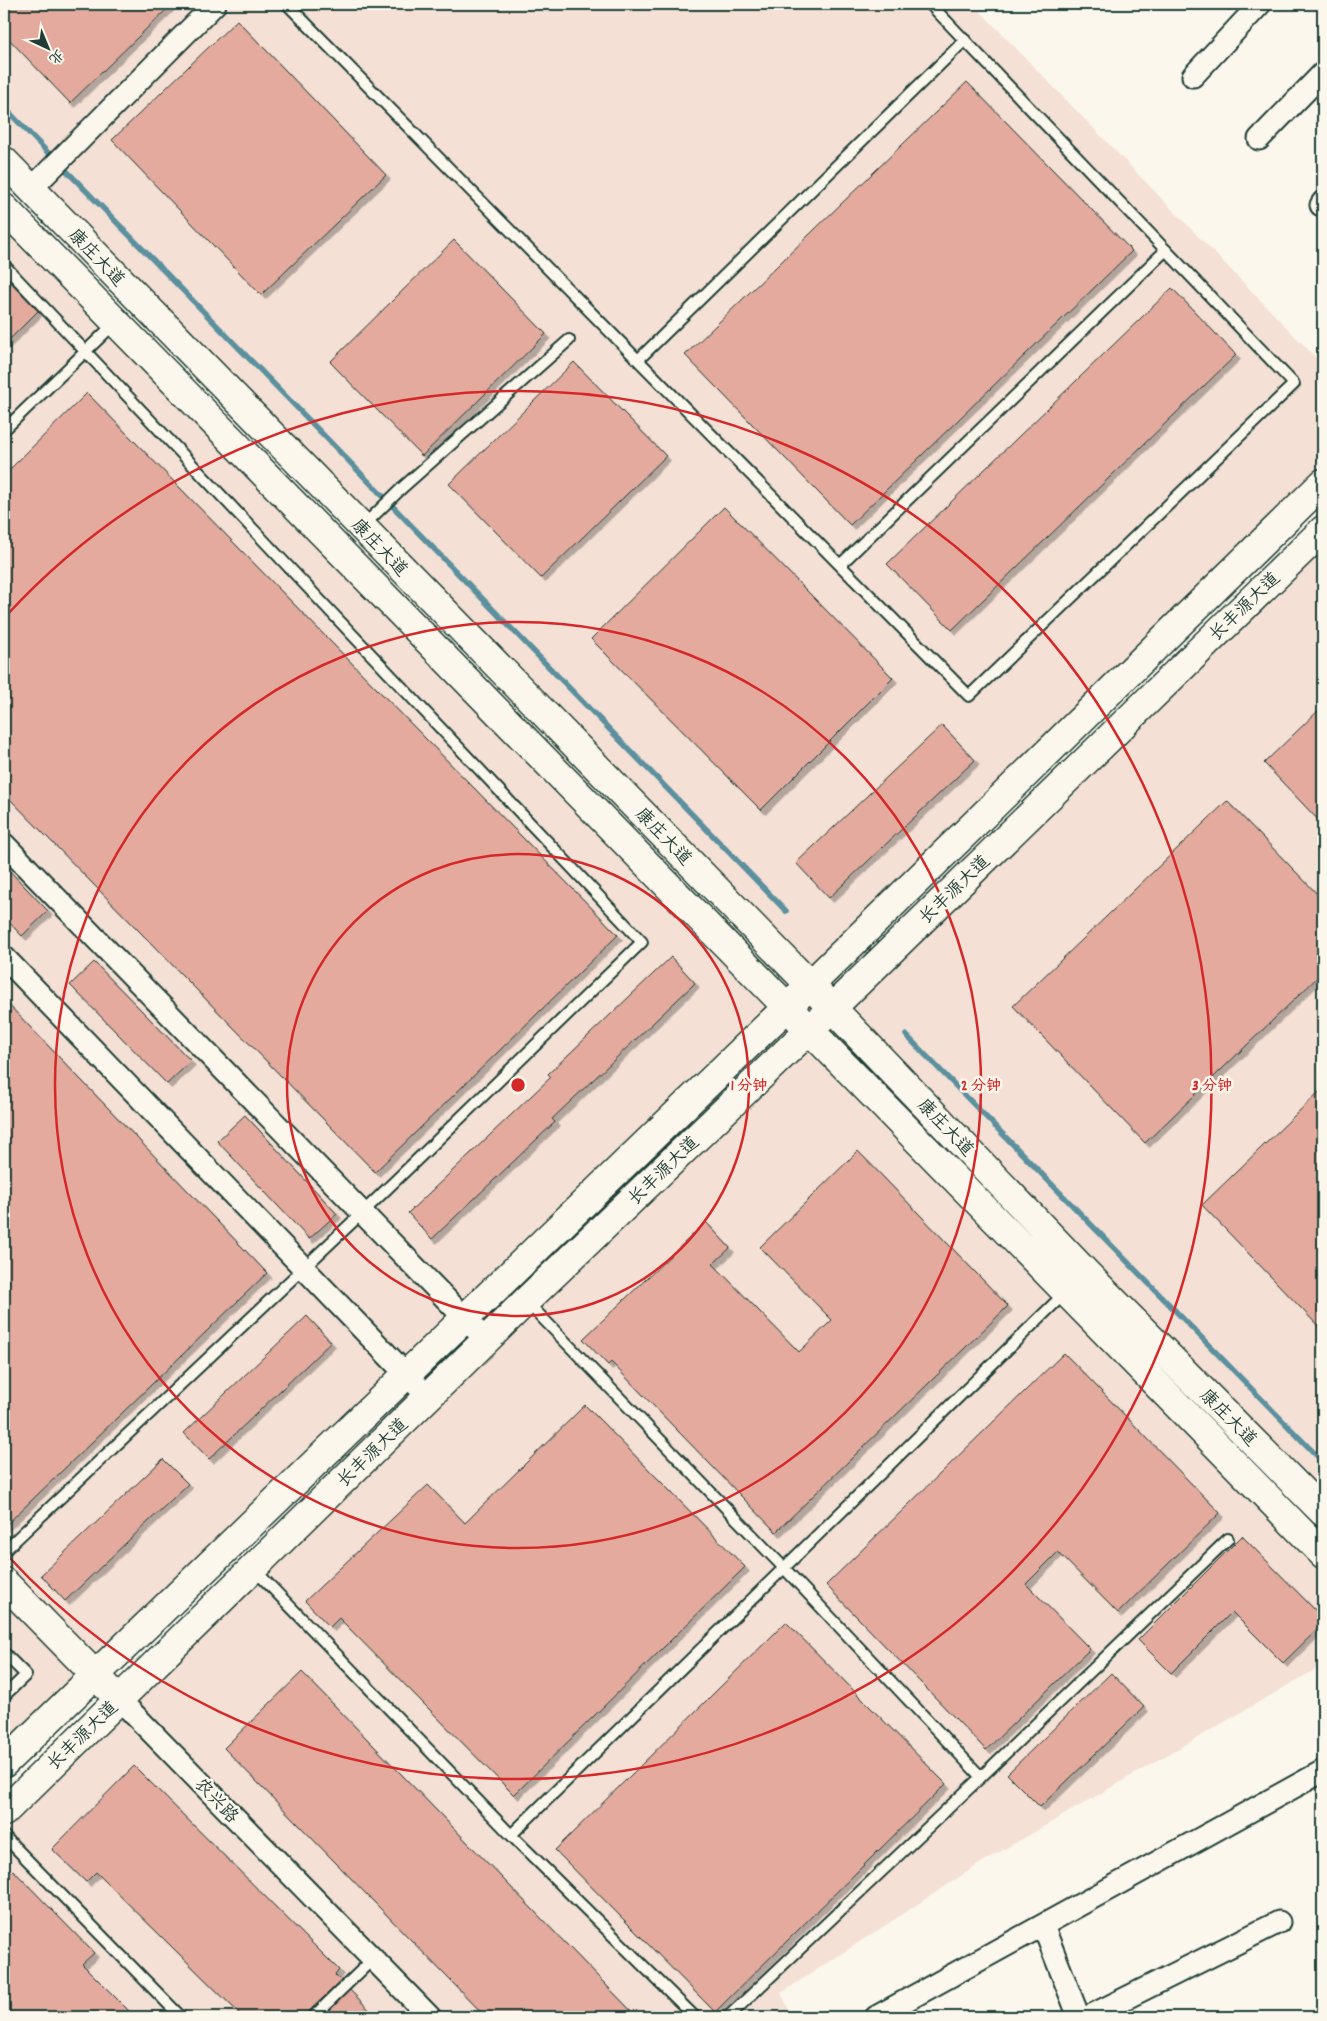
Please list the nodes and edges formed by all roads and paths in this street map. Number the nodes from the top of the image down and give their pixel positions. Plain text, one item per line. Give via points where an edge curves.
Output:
1 (216, 4) edge
2 (287, 4) edge
3 (930, 4) edge
4 (1260, 4) edge
5 (965, 40) junction
6 (1323, 73) edge
7 (1193, 76) dead end
8 (1259, 139) dead end
9 (4, 161) edge
10 (31, 189) junction
11 (4, 208) edge
12 (1166, 250) junction
13 (4, 265) edge
14 (116, 322) junction
15 (569, 340) dead end
16 (86, 352) junction
17 (638, 360) junction
18 (4, 430) edge
19 (1323, 483) edge
20 (361, 528) junction
21 (1323, 530) edge
22 (840, 565) junction
23 (4, 844) edge
24 (4, 957) edge
25 (810, 985) junction
26 (787, 1007) junction
27 (832, 1008) junction
28 (810, 1029) junction
29 (362, 1213) junction
30 (303, 1268) junction
31 (1076, 1282) junction
32 (526, 1301) junction
33 (465, 1318) junction
34 (486, 1340) junction
35 (406, 1375) junction
36 (428, 1397) junction
37 (1323, 1512) edge
38 (1228, 1539) dead end
39 (4, 1550) edge
40 (1323, 1554) edge
41 (253, 1568) junction
42 (784, 1568) junction
43 (4, 1582) edge
44 (4, 1653) edge
45 (95, 1675) junction
46 (4, 1696) edge
47 (119, 1699) junction
48 (4, 1763) edge
49 (1323, 1771) edge
50 (981, 1777) junction
51 (4, 1812) edge
52 (511, 1835) junction
53 (4, 1836) edge
54 (1279, 1922) dead end
55 (1042, 1926) junction
56 (373, 1959) junction
57 (181, 2017) edge
58 (313, 2017) edge
59 (430, 2017) edge
60 (694, 2017) edge
61 (728, 2017) edge
62 (876, 2017) edge
63 (1078, 2017) edge
64 (1088, 2017) edge

1 - 10 street
2 - 17 lane
3 - 5 lane
4 - 7 street
5 - 12 lane
5 - 17 lane
6 - 8 street
9 - 10 main road, 康庄大道
10 - 20 main road, 康庄大道
11 - 14 main road, 康庄大道
12 - 22 lane
12 - 22 lane via 1294,384 1287,391 969,696
13 - 16 lane
14 - 16 lane
14 - 26 main road, 康庄大道
15 - 20 lane
16 - 18 lane
16 - 29 lane via 642,942
17 - 22 lane
19 - 25 main road, 长丰源大道
20 - 25 main road, 康庄大道
21 - 27 main road, 长丰源大道
23 - 29 street
24 - 30 street
25 - 26 main road, 长丰源大道
25 - 27 main road, 康庄大道
26 - 28 main road, 康庄大道
26 - 33 main road, 长丰源大道
27 - 28 main road, 长丰源大道
27 - 31 main road, 康庄大道
28 - 31 main road, 康庄大道
28 - 32 main road, 长丰源大道
29 - 30 lane
29 - 33 street
30 - 35 street
30 - 39 lane
31 - 37 main road, 康庄大道
31 - 40 main road, 康庄大道
31 - 42 lane
32 - 34 main road, 长丰源大道
32 - 42 lane
33 - 34 street
33 - 35 main road, 长丰源大道
34 - 36 main road, 长丰源大道
35 - 36 street
35 - 45 main road, 长丰源大道
36 - 41 main road, 长丰源大道
38 - 50 lane
41 - 47 main road, 长丰源大道
41 - 52 lane
42 - 50 lane
42 - 52 lane
43 - 45 main road, 农兴路
44 - 46 lane via 26,1675
45 - 47 main road, 农兴路
45 - 48 main road, 长丰源大道
47 - 51 main road, 长丰源大道
47 - 56 street, 农兴路
49 - 55 street
50 - 61 lane
52 - 60 lane
53 - 57 lane
54 - 64 street
55 - 62 street
55 - 63 street
56 - 58 lane
56 - 59 street, 农兴路

